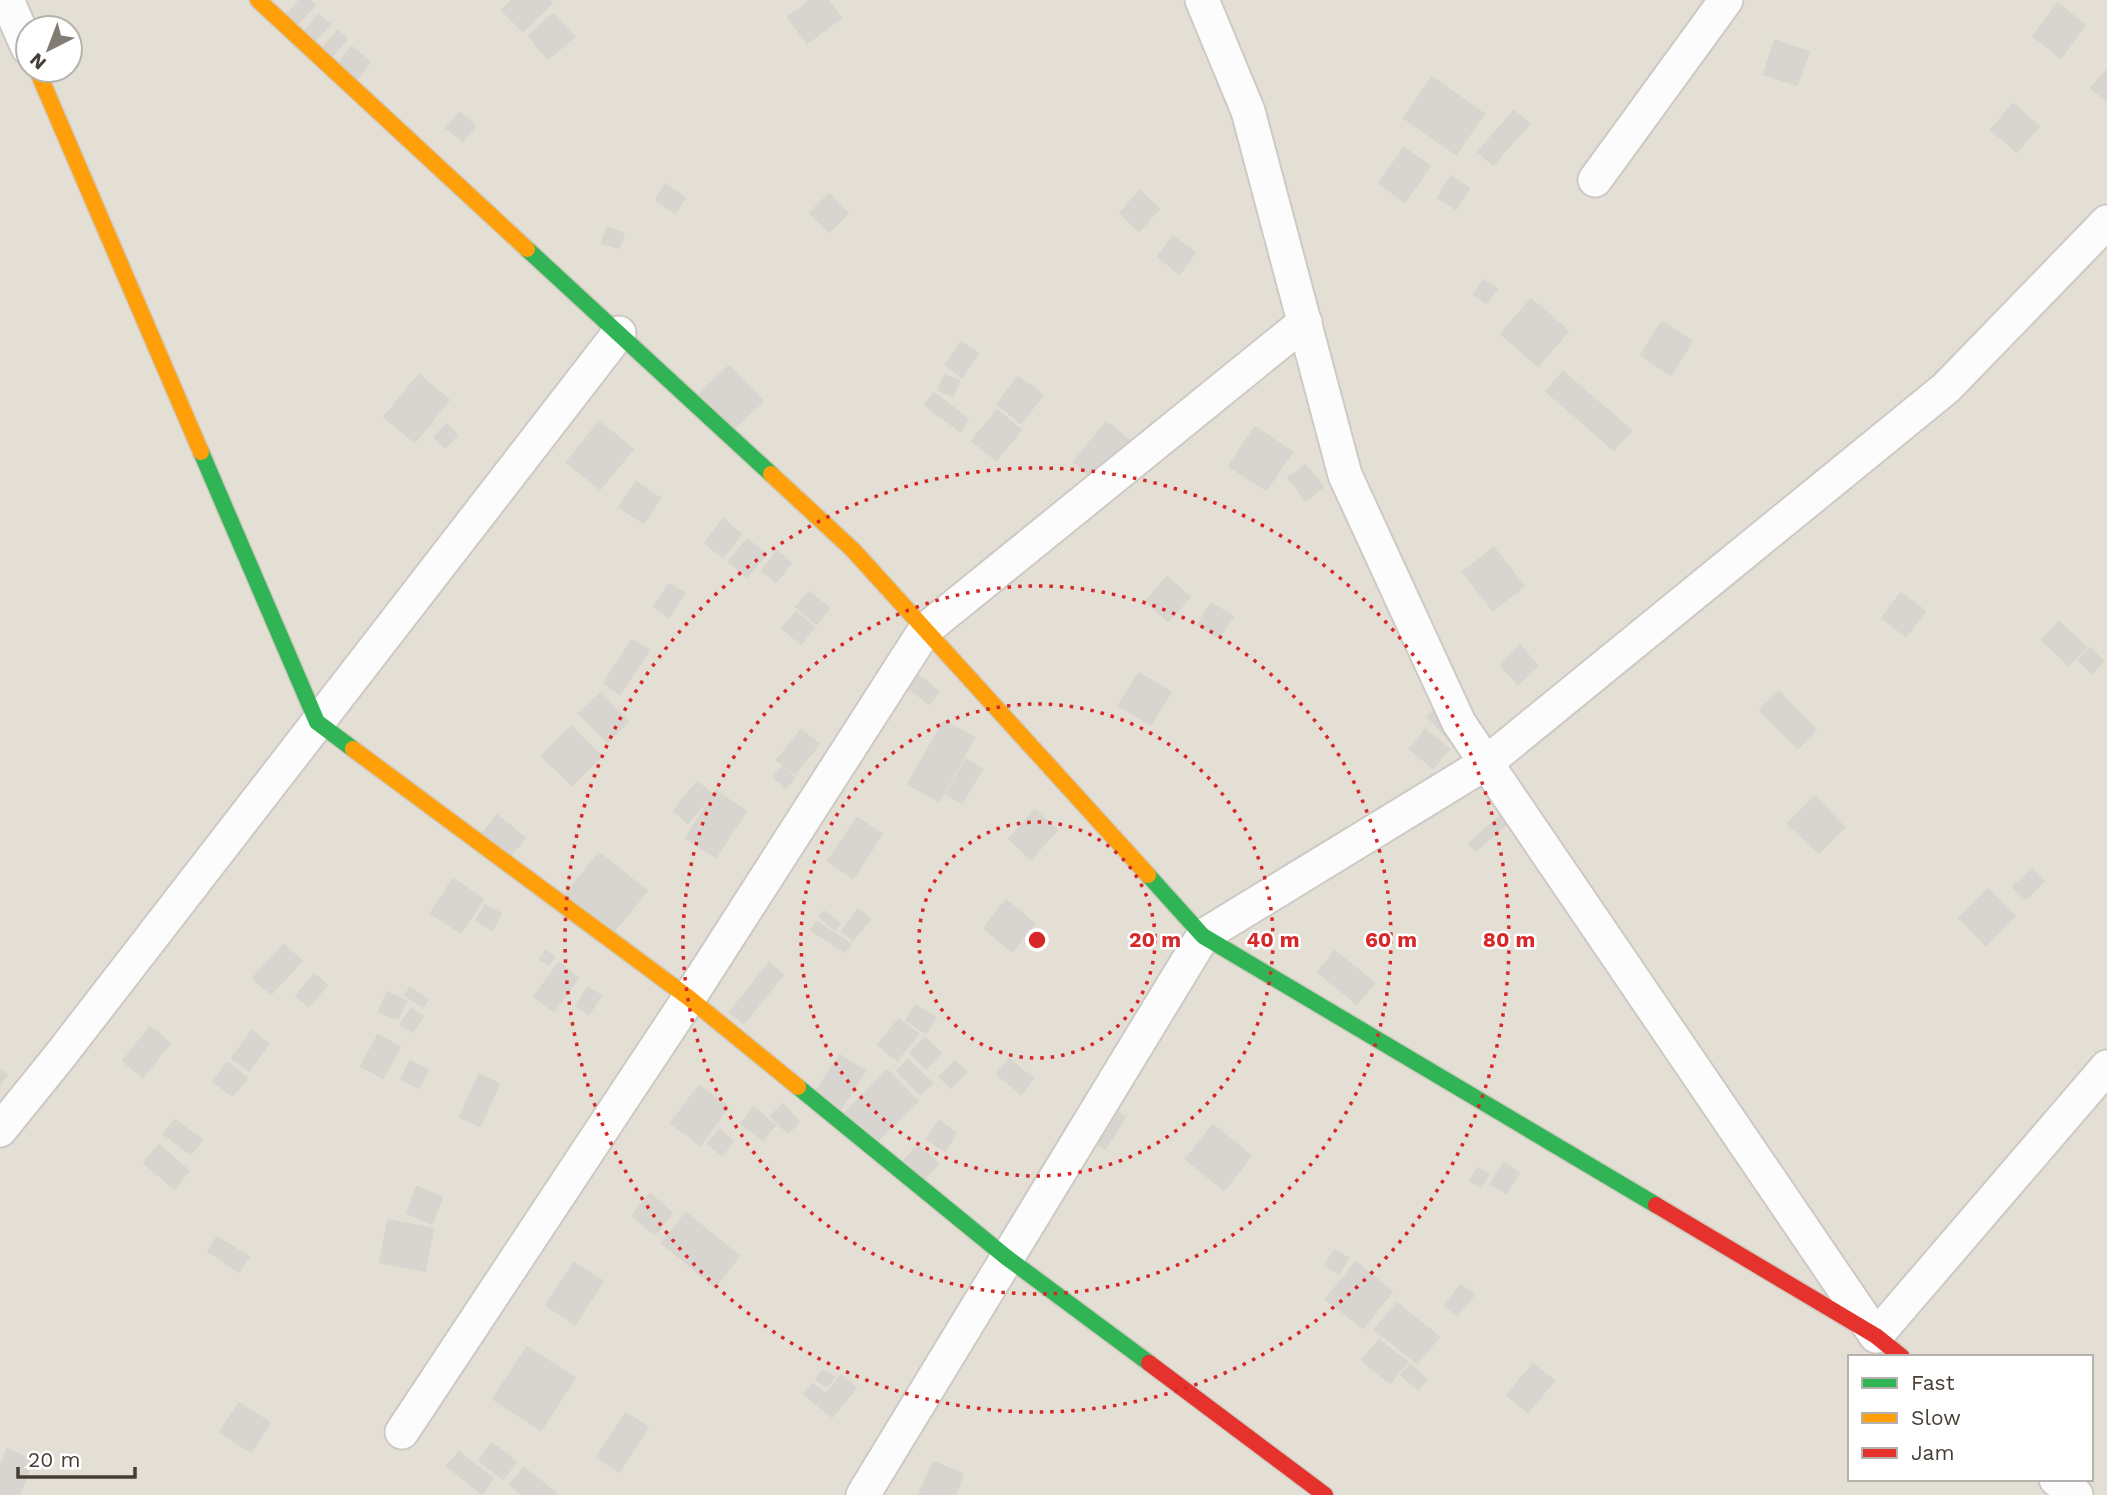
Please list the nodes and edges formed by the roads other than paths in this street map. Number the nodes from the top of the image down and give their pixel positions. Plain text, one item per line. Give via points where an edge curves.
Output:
1 (258, 0) edge
2 (1202, 0) edge
3 (1726, 0) edge
4 (43, 84) edge
5 (1594, 180) dead end
6 (2107, 222) edge
7 (1305, 322) junction
8 (619, 333) junction
9 (925, 630) junction
10 (317, 722) junction
11 (1486, 762) junction
12 (1203, 936) junction
13 (689, 998) junction
14 (2107, 1067) edge
15 (0, 1130) edge
16 (1006, 1256) junction
17 (1876, 1336) junction
18 (1900, 1355) edge
19 (402, 1432) dead end
20 (2058, 1481) edge
21 (863, 1495) edge
22 (1325, 1495) edge
23 (2076, 1495) edge

1 - 8 street
2 - 7 street via 1248,111
3 - 5 street
4 - 10 street
6 - 11 street via 1946,388
7 - 9 street
7 - 11 street via 1345,475 1459,723
8 - 9 street via 853,550
8 - 10 street
9 - 12 street
9 - 13 street
10 - 13 street
10 - 15 street
11 - 12 street
11 - 17 street
12 - 16 street
12 - 17 street
13 - 16 street
13 - 19 street
14 - 17 street
16 - 21 street
16 - 22 street
17 - 18 street
20 - 23 street

